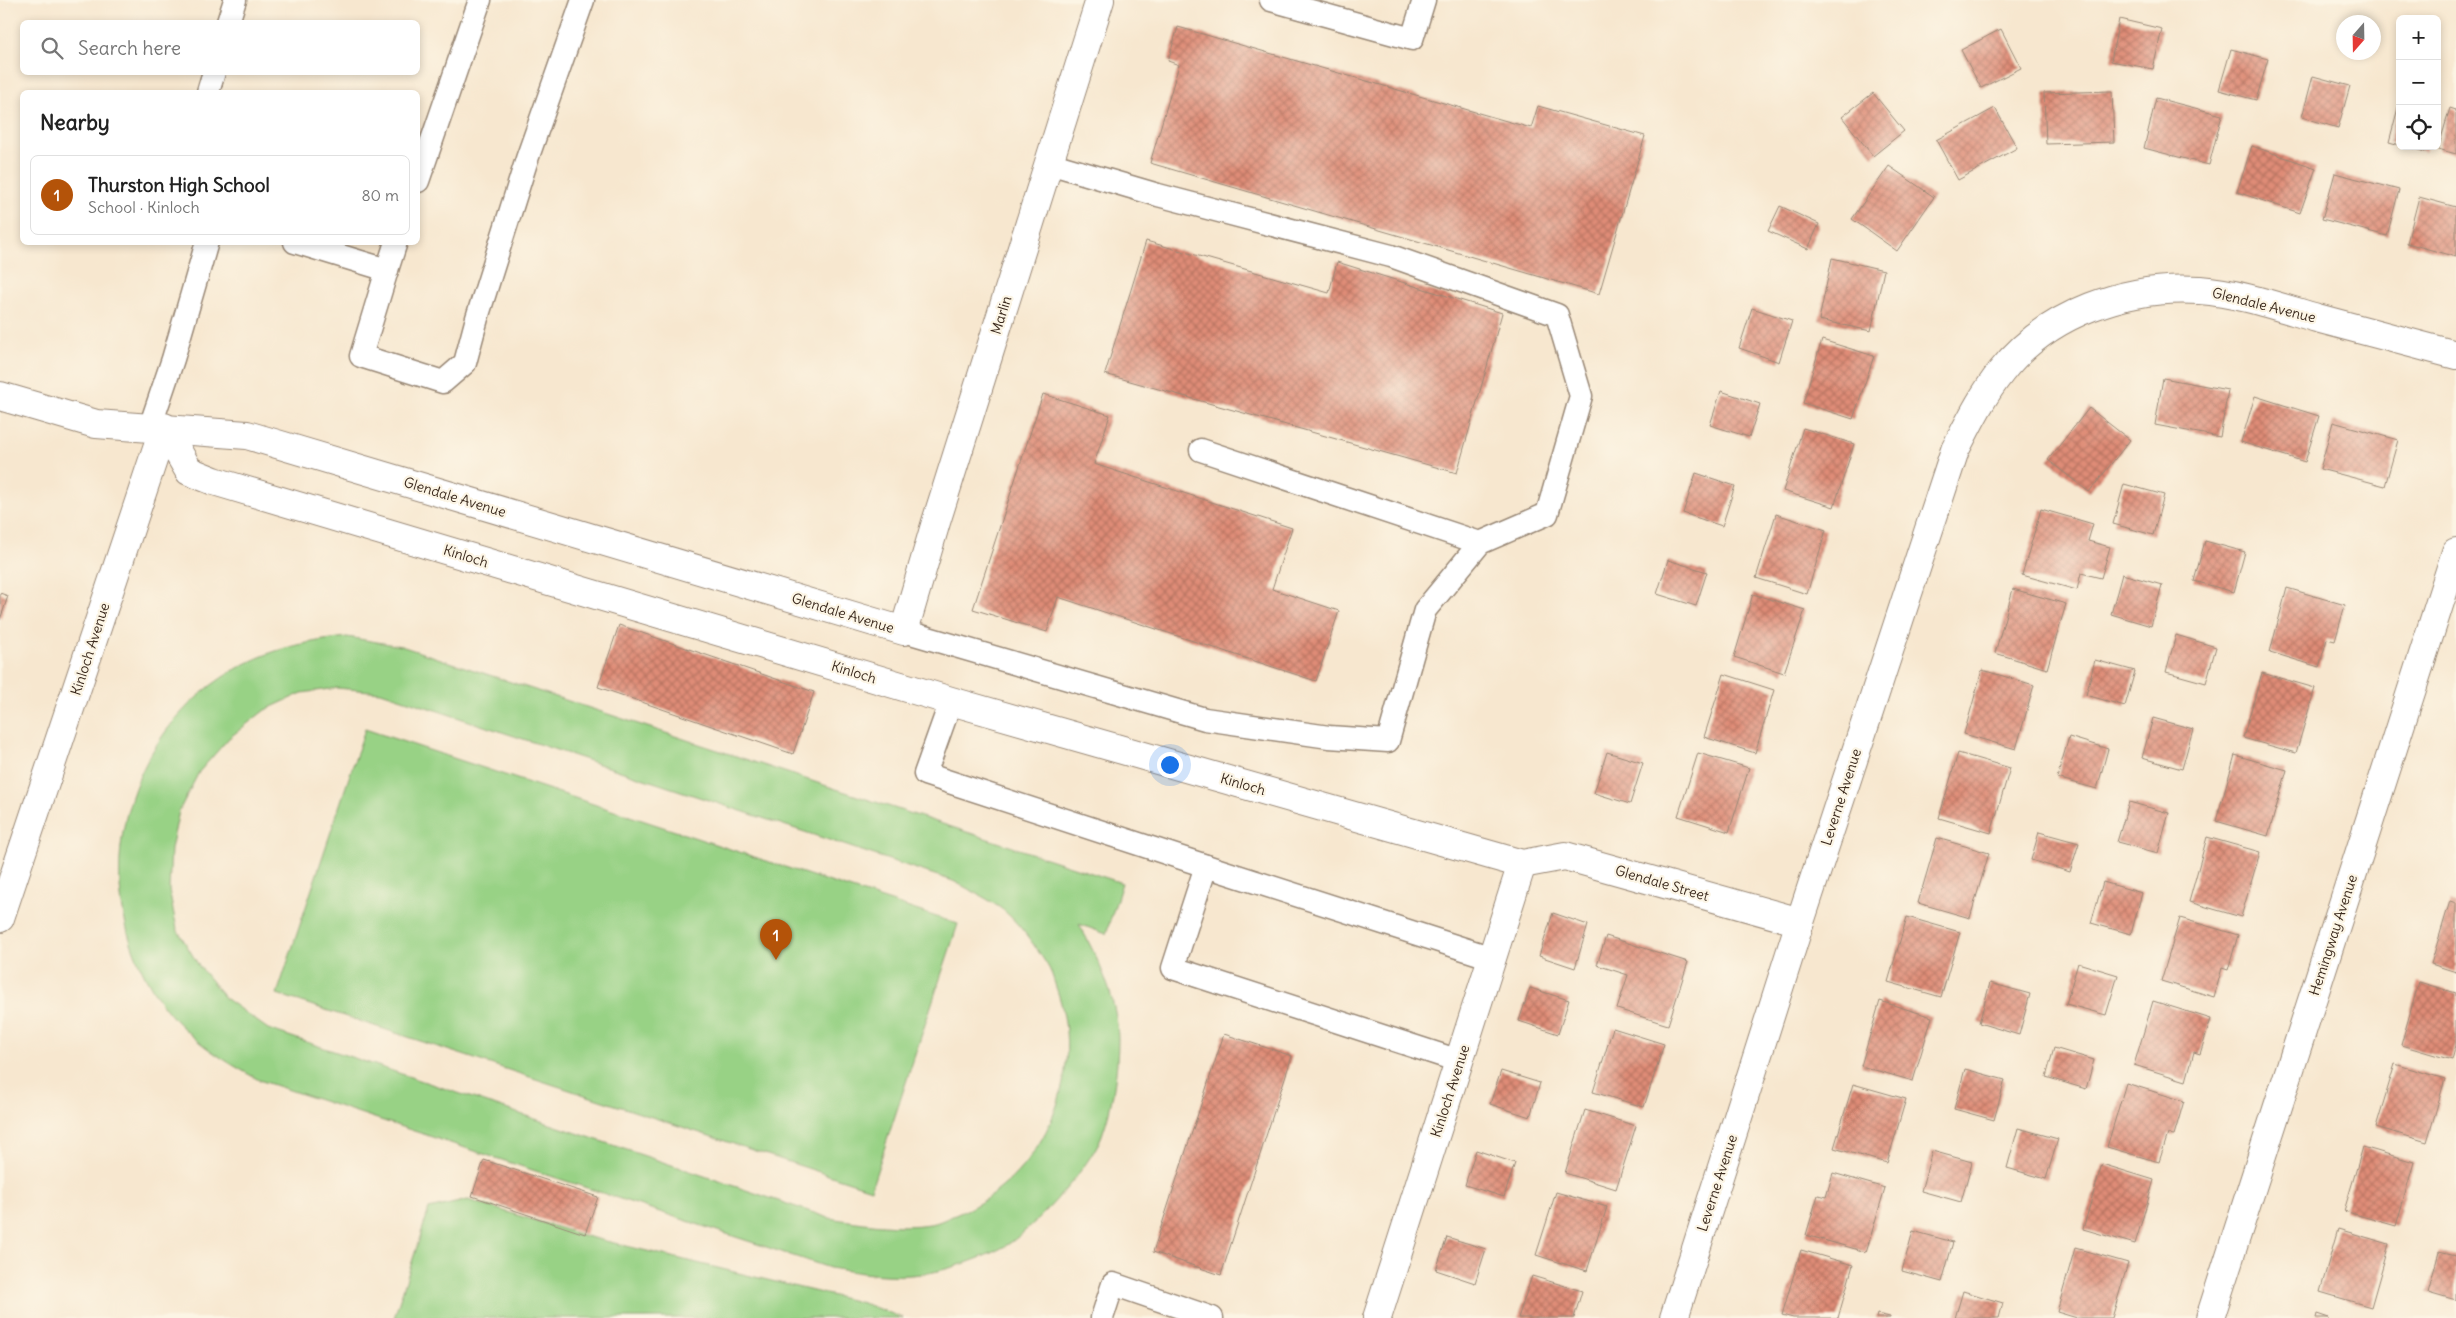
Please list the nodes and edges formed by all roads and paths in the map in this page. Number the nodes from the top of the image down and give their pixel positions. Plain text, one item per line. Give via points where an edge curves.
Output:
1 (235, 0) edge
2 (480, 0) edge
3 (583, 0) edge
4 (1100, 0) edge
5 (1271, 0) edge
6 (1424, 0) edge
7 (229, 20) edge
8 (213, 75) edge
9 (209, 90) edge
10 (1049, 162) junction
11 (420, 175) edge
12 (206, 245) edge
13 (305, 245) edge
14 (395, 245) edge
15 (386, 270) junction
16 (2071, 315) joint
17 (2456, 355) edge
18 (0, 396) edge
19 (157, 427) junction
20 (1201, 450) dead end
21 (1480, 543) junction
22 (2456, 552) edge
23 (904, 631) junction
24 (951, 700) junction
25 (1522, 864) junction
26 (1206, 866) junction
27 (0, 918) edge
28 (1800, 922) junction
29 (1492, 958) junction
30 (1459, 1061) junction
31 (1102, 1318) edge
32 (1212, 1318) edge
33 (1377, 1318) edge
34 (1674, 1318) edge
35 (2210, 1318) edge

1 - 7 lane
2 - 11 lane
3 - 15 lane via 527,159 466,363 443,382 361,356
4 - 10 street, Marlin
5 - 6 lane via 1412,39
8 - 9 lane
10 - 21 lane via 1158,195 1392,256 1558,315 1581,396 1547,514
10 - 23 street, Marlin
12 - 19 lane
13 - 15 lane
14 - 15 lane
16 - 17 street, Glendale Avenue via 2120,296 2160,289 2201,290 2246,298
16 - 28 street, Leverne Avenue via 2030,342 2002,371 1979,404 1955,450
18 - 19 street, Glendale Avenue via 96,424
19 - 23 street, Glendale Avenue via 246,435
19 - 24 street, Kinloch via 189,471
19 - 27 street, Kinloch Avenue
20 - 21 lane
21 - 23 lane via 1425,610 1388,741 1329,737 1205,719
22 - 35 street, Hemingway Avenue
24 - 25 street, Kinloch
24 - 26 lane via 925,774
25 - 28 street, Glendale Street via 1565,856
25 - 29 street, Kinloch Avenue
26 - 29 lane
26 - 30 lane via 1173,968
28 - 34 street, Leverne Avenue
29 - 30 street, Kinloch Avenue
30 - 33 street, Kinloch Avenue
31 - 32 lane via 1113,1284

